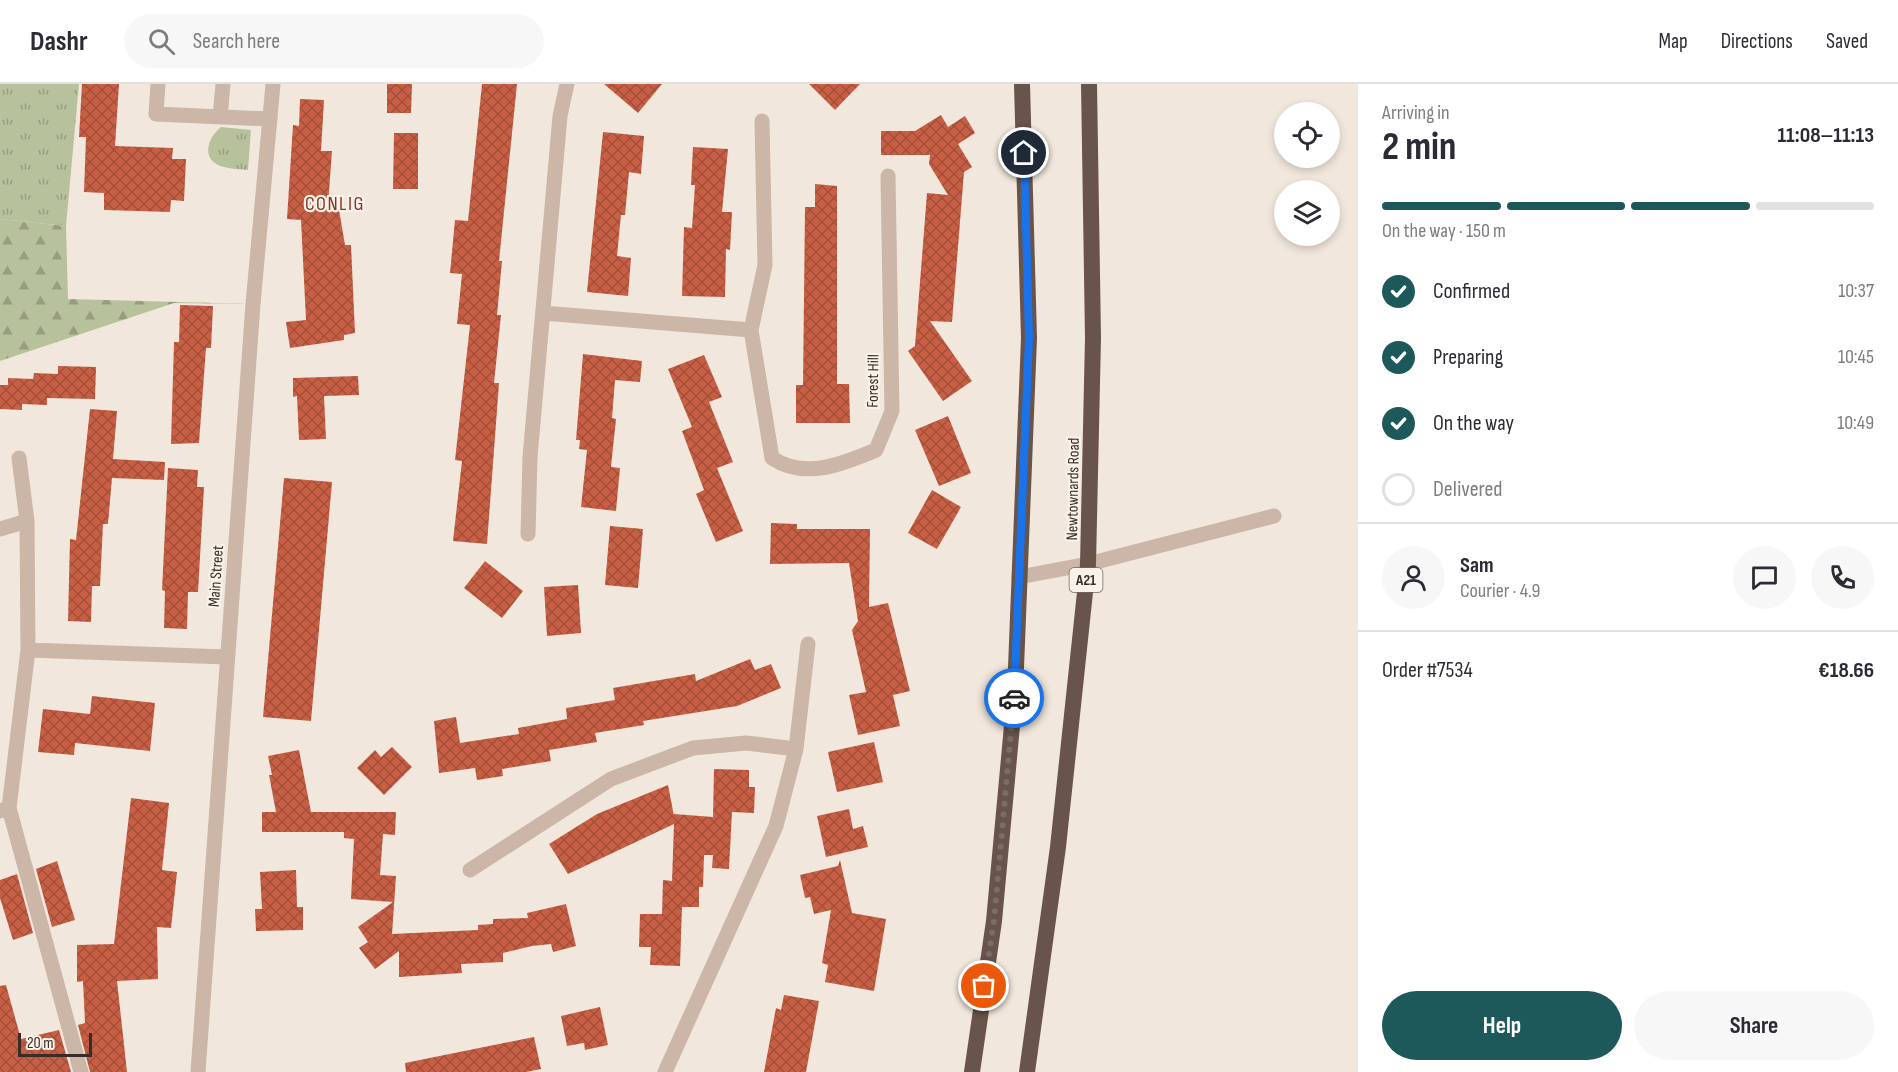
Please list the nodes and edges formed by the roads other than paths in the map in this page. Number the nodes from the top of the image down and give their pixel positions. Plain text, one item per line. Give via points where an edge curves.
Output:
1 (158, 84) edge
2 (223, 84) edge
3 (273, 84) edge
4 (567, 84) edge
5 (1022, 84) edge
6 (1089, 84) edge
7 (220, 117) junction
8 (270, 119) junction
9 (762, 121) dead end
10 (888, 177) dead end
11 (543, 313) junction
12 (751, 330) junction
13 (19, 458) dead end
14 (1274, 516) dead end
15 (27, 521) junction
16 (0, 529) edge
17 (528, 534) dead end
18 (1088, 564) junction
19 (1019, 577) junction
20 (808, 644) dead end
21 (27, 650) junction
22 (227, 657) junction
23 (796, 749) junction
24 (4, 810) edge
25 (470, 870) dead end
26 (81, 1072) edge
27 (198, 1072) edge
28 (665, 1072) edge
29 (972, 1072) edge
30 (1027, 1072) edge

1 - 7 street via 156,114
2 - 7 street
3 - 8 street, Main Street
4 - 11 street via 560,116
5 - 19 highway via 1029,338
6 - 18 highway, Newtownards Road / A21 via 1093,338
7 - 8 street
8 - 22 street, Main Street
9 - 12 street, Forest Hill via 765,265
10 - 12 street, Forest Hill via 892,411 876,450 846,463 810,470 786,468 772,458
11 - 12 street
11 - 17 street via 530,457
13 - 15 street
14 - 18 street
15 - 16 street
15 - 21 street
18 - 19 street
18 - 30 highway, Newtownards Road / A21 via 1058,847
19 - 29 highway via 1015,693 994,921
20 - 23 street
21 - 22 street
21 - 24 street
22 - 27 street, Main Street
23 - 25 street via 746,743 693,748 610,779
23 - 28 street via 776,826
24 - 26 street

